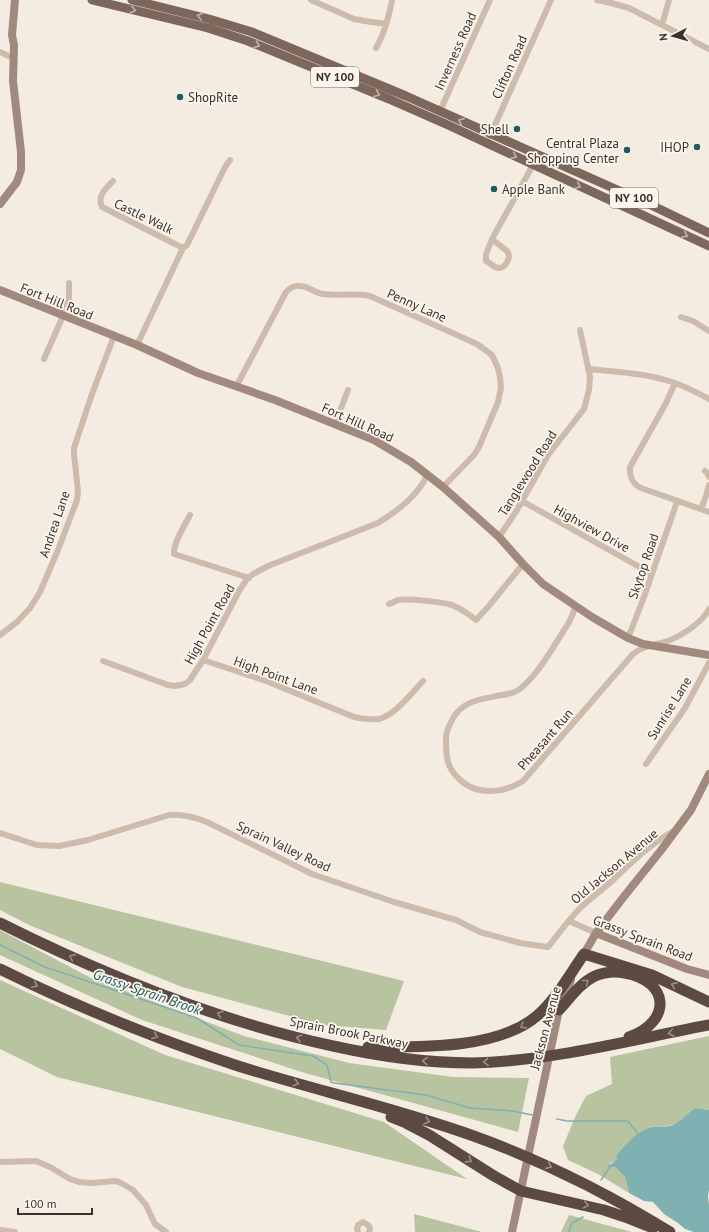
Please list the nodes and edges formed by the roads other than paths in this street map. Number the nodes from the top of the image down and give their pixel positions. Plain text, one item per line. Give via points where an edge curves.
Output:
1 (15, 0) edge
2 (92, 0) edge
3 (132, 0) edge
4 (311, 0) edge
5 (392, 0) edge
6 (490, 0) edge
7 (551, 0) edge
8 (597, 0) edge
9 (669, 0) edge
10 (386, 24) junction
11 (662, 25) junction
12 (376, 48) dead end
13 (709, 49) edge
14 (0, 52) edge
15 (14, 58) junction
16 (440, 111) junction
17 (489, 138) junction
18 (230, 160) dead end
19 (533, 165) junction
20 (113, 181) dead end
21 (0, 204) edge
22 (666, 212) junction
23 (662, 223) junction
24 (709, 233) edge
25 (492, 239) junction
26 (709, 246) edge
27 (183, 248) junction
28 (69, 284) dead end
29 (0, 290) edge
30 (63, 316) junction
31 (681, 317) dead end
32 (580, 330) dead end
33 (709, 331) edge
34 (114, 336) junction
35 (137, 345) junction
36 (44, 359) dead end
37 (589, 369) junction
38 (675, 383) junction
39 (236, 387) junction
40 (348, 390) dead end
41 (709, 399) edge
42 (335, 424) junction
43 (704, 471) dead end
44 (427, 475) junction
45 (709, 477) edge
46 (709, 485) edge
47 (443, 487) junction
48 (522, 501) junction
49 (677, 502) junction
50 (700, 510) junction
51 (709, 512) edge
52 (190, 516) dead end
53 (499, 537) junction
54 (523, 564) junction
55 (652, 574) junction
56 (249, 578) junction
57 (390, 604) dead end
58 (574, 606) junction
59 (709, 609) edge
60 (0, 635) edge
61 (628, 638) junction
62 (650, 646) junction
63 (709, 655) edge
64 (203, 660) junction
65 (103, 661) dead end
66 (709, 663) edge
67 (423, 681) dead end
68 (646, 764) dead end
69 (709, 774) edge
70 (677, 830) junction
71 (0, 833) edge
72 (569, 921) junction
73 (0, 923) edge
74 (596, 933) junction
75 (584, 954) junction
76 (0, 969) edge
77 (709, 975) edge
78 (709, 1002) edge
79 (559, 1010) junction
80 (709, 1025) edge
81 (337, 1047) junction
82 (596, 1048) junction
83 (322, 1091) junction
84 (0, 1162) edge
85 (521, 1191) junction
86 (0, 1230) edge
87 (370, 1231) edge
88 (15, 1232) edge
89 (166, 1232) edge
90 (358, 1232) edge
91 (512, 1232) edge
92 (660, 1232) edge
93 (670, 1232) edge

1 - 15 street via 12,35
2 -> 17 main road, NY 100 via 235,36
16 -> 3 main road, NY 100 via 238,27
4 - 10 street via 354,18
5 - 10 street
6 - 16 street, Inverness Road
7 - 17 street, Clifton Road
8 - 11 street via 622,5
9 - 11 street
10 - 12 street
11 - 13 street
14 - 15 street
15 - 21 street via 21,170 17,182
17 -> 16 main road, NY 100
17 -> 19 main road, NY 100
17 - 22 main road, NY 100
18 - 27 street, Castle Walk via 187,245
19 -> 23 main road, NY 100
19 - 25 street
20 - 27 street, Castle Walk via 103,191 100,203 102,207
22 - 23 street
22 - 24 main road, NY 100
23 -> 26 main road, NY 100
25 - 25 street via 509,254 503,267 486,261
27 - 35 street, Castle Walk
28 - 30 street via 69,298
29 - 30 street, Fort Hill Road
30 - 34 street, Fort Hill Road
30 - 36 street
31 - 33 street
32 - 37 street, Tanglewood Road
34 - 35 street, Fort Hill Road
34 - 60 street, Andrea Lane via 74,448 78,492 58,550 40,592 30,608
35 - 39 street, Fort Hill Road
37 - 38 street via 656,377
37 - 48 street, Tanglewood Road via 589,390 584,409 548,455
38 - 41 street
38 - 49 street via 629,471 637,486
39 - 42 street, Fort Hill Road
39 - 47 street, Penny Lane via 286,292 298,286 333,295 370,296 477,344 492,355 498,368 501,388 498,402 480,447
40 - 42 street
42 - 44 street, Fort Hill Road via 387,446
43 - 45 street
44 - 47 street, Fort Hill Road
44 - 56 street, High Point Road via 418,490 407,501 378,523 268,566
46 - 50 street
47 - 53 street, Fort Hill Road
48 - 53 street, Tanglewood Road
48 - 55 street, Highview Drive
49 - 50 street
49 - 55 street, Skytop Road
50 - 51 street
52 - 56 street via 176,544 174,554
53 - 54 street, Fort Hill Road
54 - 57 street via 476,620 458,608 440,603 399,600
54 - 58 street, Fort Hill Road via 543,584
55 - 61 street, Skytop Road
56 - 64 street, High Point Road via 239,591
58 - 61 street, Fort Hill Road
58 - 62 street, Pheasant Run via 568,624 529,681 518,691 474,701 459,710 454,717 446,733 447,758 455,776 464,783 477,790 497,792 523,781 633,654
59 - 62 street, Pheasant Run via 701,619 676,637
61 - 62 street, Fort Hill Road
62 - 63 street, Fort Hill Road
64 - 65 street, High Point Road via 190,680 175,686 159,683
64 - 67 street, High Point Lane via 266,681 364,720 379,719 388,715
66 - 68 street, Sunrise Lane via 685,708
69 - 70 street, Jackson Avenue via 691,810
70 - 72 street, Old Jackson Avenue via 659,839
70 - 74 street, Jackson Avenue
71 - 72 street, Sprain Valley Road via 37,845 59,846 88,840 169,815 181,814 207,822 312,874 456,920 480,932 548,948
72 - 74 street, Grassy Sprain Road
81 -> 73 highway, Sprain Brook Parkway via 246,1023 172,998 88,964
74 - 75 street, Jackson Avenue
74 - 77 street, Grassy Sprain Road via 687,969
78 -> 75 highway via 658,977
75 - 79 street, Jackson Avenue
75 -> 81 highway via 544,1010 521,1027 503,1035 471,1042 431,1046
76 -> 83 highway via 142,1032 236,1065
79 -> 82 highway via 582,985 599,974 629,974 652,984 660,1001 654,1021 640,1032
79 - 85 street, Jackson Avenue
80 -> 82 highway, Sprain Brook Parkway
82 -> 81 highway, Sprain Brook Parkway via 524,1059 470,1063 404,1058
83 -> 85 highway via 414,1126
83 -> 93 highway via 435,1123 520,1154 602,1192
84 - 89 street via 36,1162 79,1182 119,1182 133,1190 146,1205 156,1224
85 - 91 street, Jackson Avenue
85 -> 92 highway via 604,1210 635,1220
86 - 88 street
87 - 90 street via 368,1225 363,1222 358,1225

